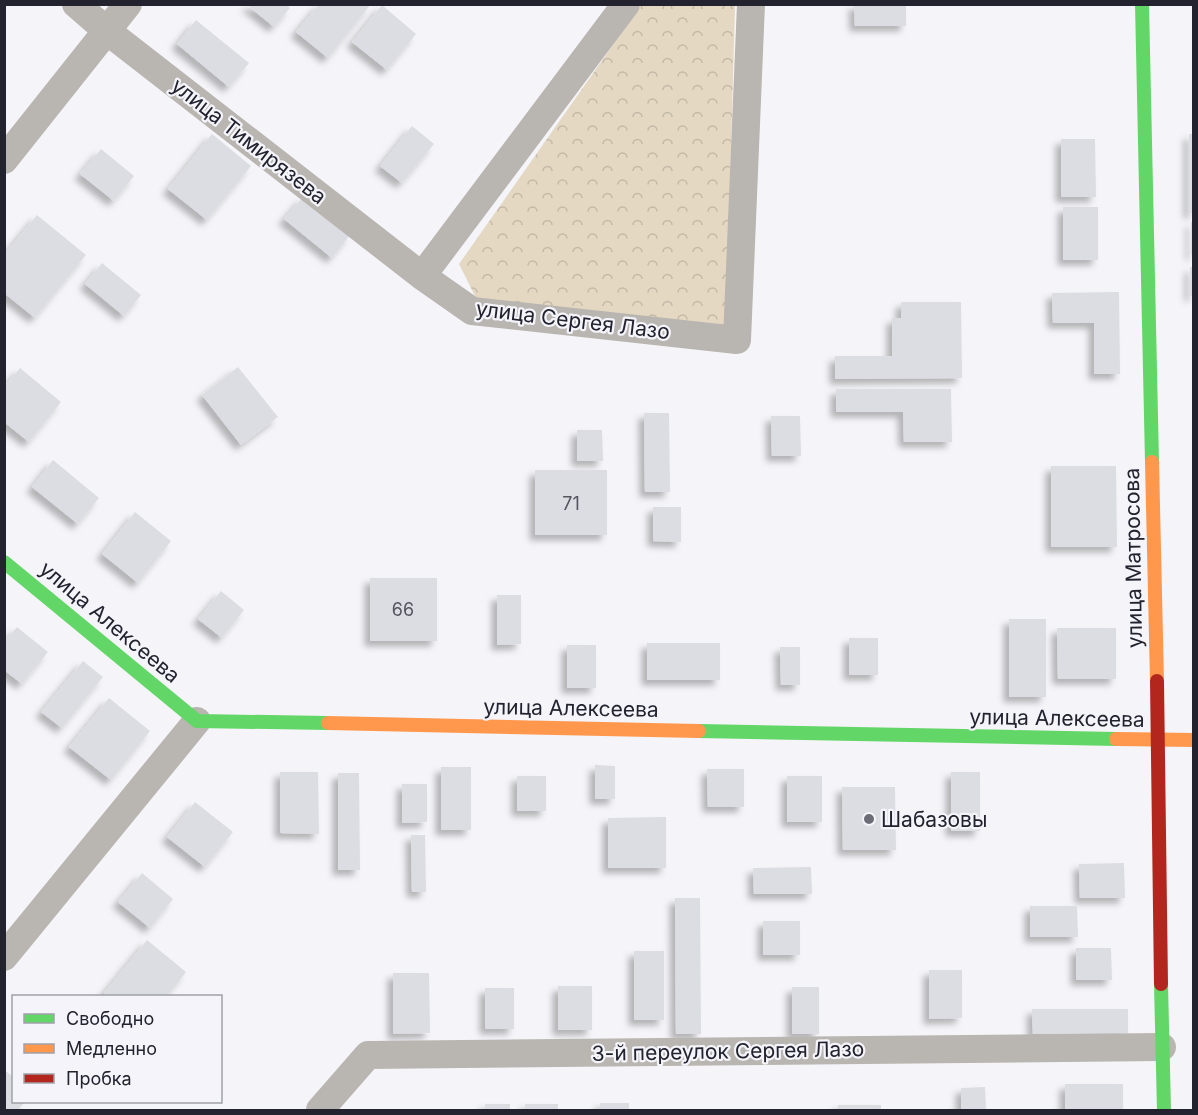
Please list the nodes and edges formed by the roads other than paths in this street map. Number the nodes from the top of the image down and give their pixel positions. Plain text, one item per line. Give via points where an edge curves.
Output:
1 (76, 4) edge
2 (128, 4) edge
3 (626, 4) edge
4 (751, 4) edge
5 (1142, 4) edge
6 (107, 31) junction
7 (4, 160) edge
8 (422, 276) junction
9 (4, 561) edge
10 (197, 721) junction
11 (1194, 740) edge
12 (1158, 741) junction
13 (4, 957) edge
14 (1162, 1047) junction
15 (320, 1110) edge
16 (1164, 1110) edge

1 - 6 street, улица Тимирязева
2 - 6 street
3 - 8 street
4 - 8 street, улица Сергея Лазо via 736,340 472,311
5 - 12 street, улица Матросова
6 - 7 street
6 - 8 street, улица Тимирязева
9 - 10 street, улица Алексеева
10 - 12 street, улица Алексеева
10 - 13 street
11 - 12 street, улица Алексеева
12 - 14 street, улица Матросова
14 - 15 street, 3-й переулок Сергея Лазо via 368,1055
14 - 16 street, улица Матросова

